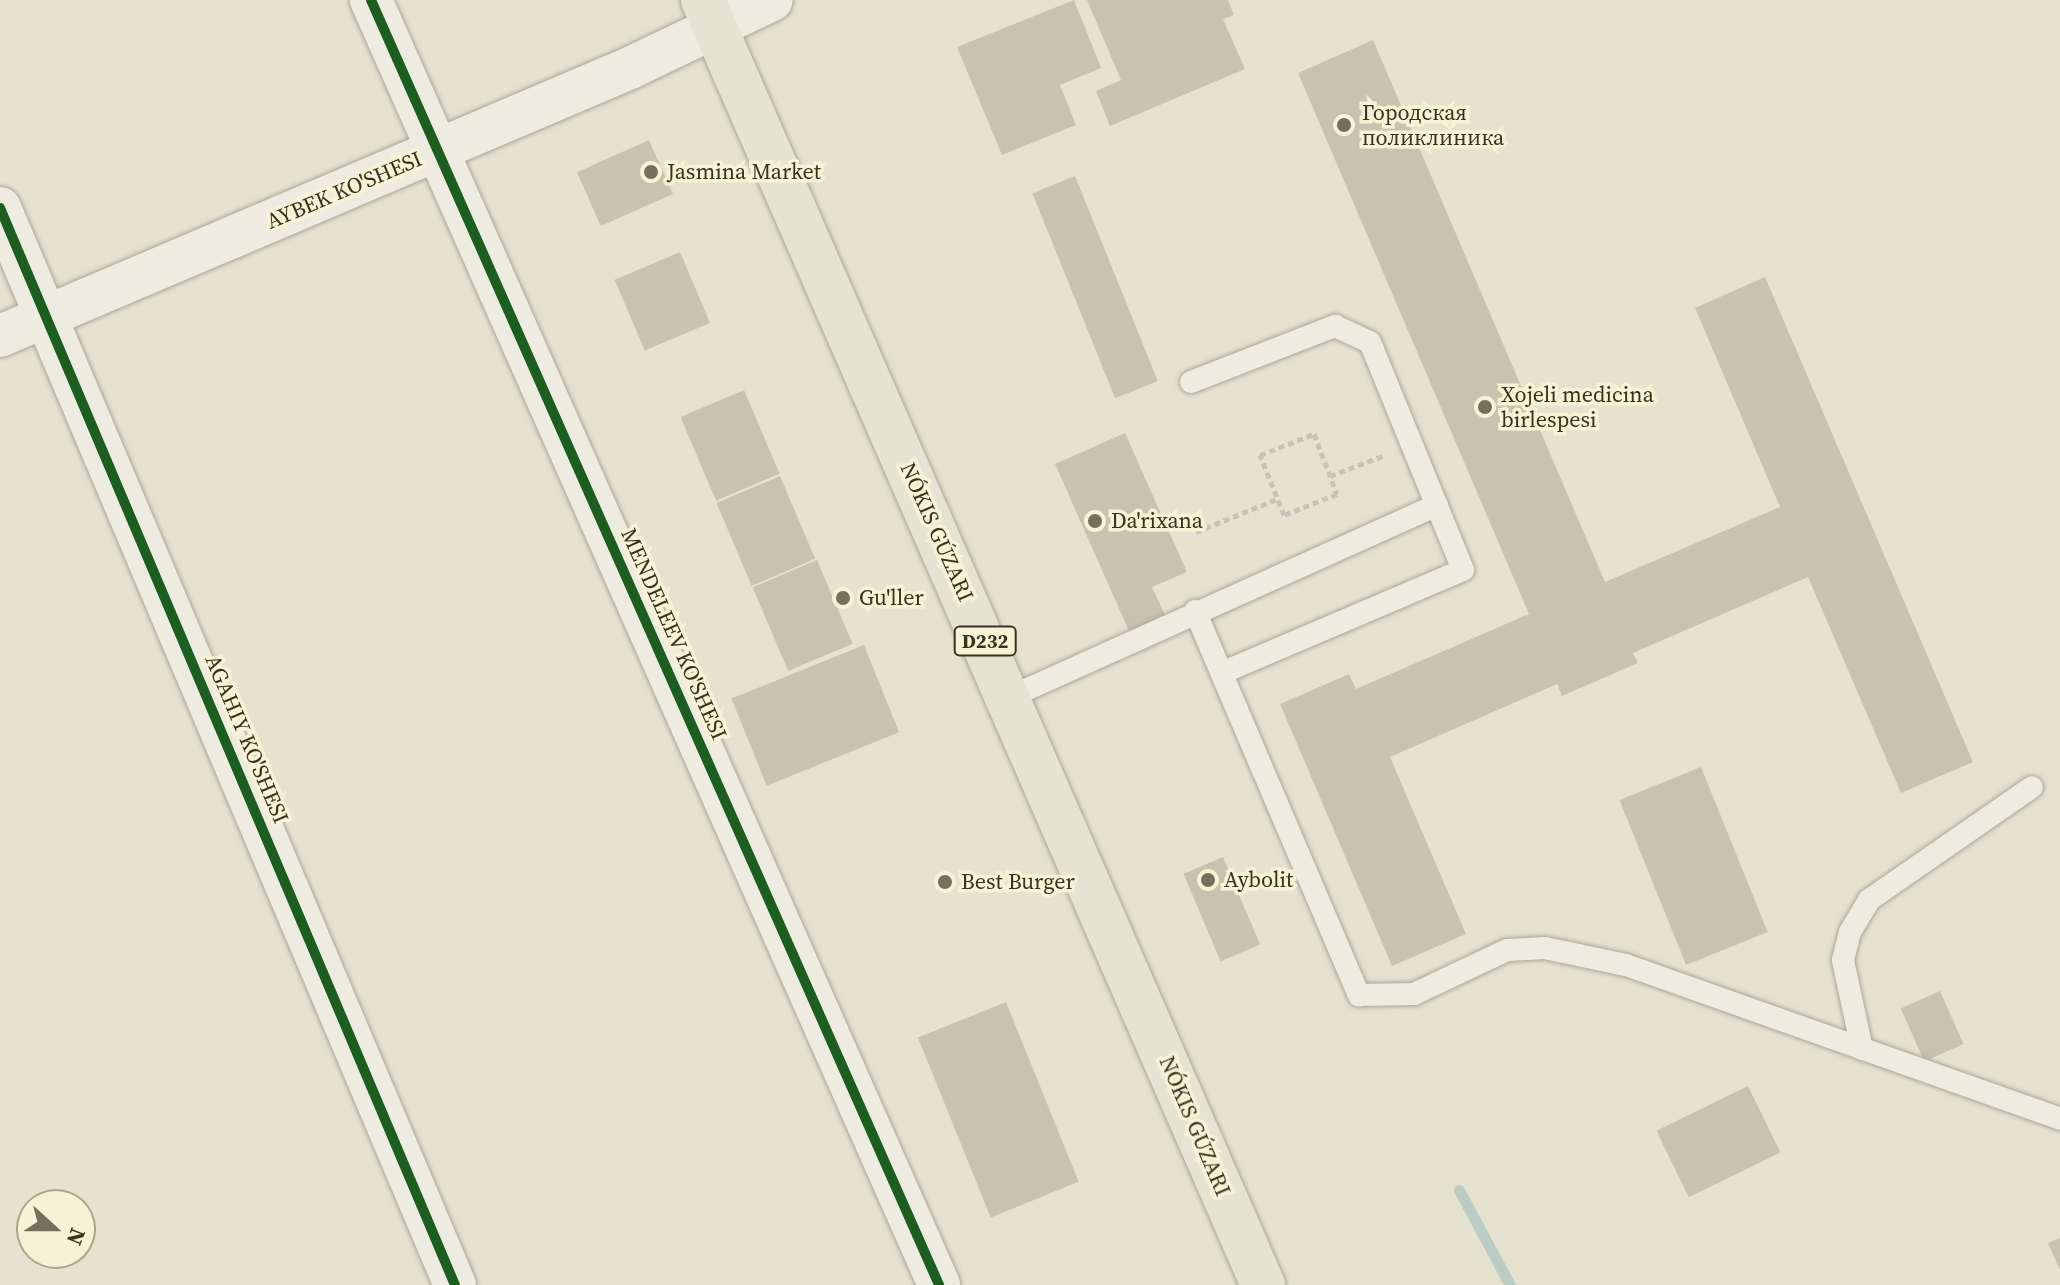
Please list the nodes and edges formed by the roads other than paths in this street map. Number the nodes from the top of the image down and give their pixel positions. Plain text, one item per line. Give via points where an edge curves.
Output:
1 (371, 0) edge
2 (772, 0) edge
3 (708, 13) edge
4 (438, 150) junction
5 (0, 208) edge
6 (47, 316) junction
7 (0, 336) edge
8 (1191, 382) dead end
9 (1437, 505) junction
10 (1195, 611) junction
11 (1222, 673) junction
12 (1010, 697) junction
13 (2032, 787) dead end
14 (1862, 1049) junction
15 (2060, 1119) edge
16 (455, 1285) edge
17 (939, 1285) edge
18 (1263, 1285) edge

1 - 4 street, MENDELEEV KO'SHESI
2 - 3 street, AYBEK KO'SHESI
3 - 4 street, AYBEK KO'SHESI
3 - 12 main road, D232
4 - 6 street, AYBEK KO'SHESI
4 - 17 street, MENDELEEV KO'SHESI
5 - 6 street, AGAHIY KO'SHESI
6 - 7 street, AYBEK KO'SHESI
6 - 16 street, AGAHIY KO'SHESI
8 - 9 lane via 1335,326 1370,342
9 - 10 lane
9 - 11 lane via 1463,570
10 - 11 lane
10 - 12 lane
11 - 14 lane via 1359,995 1414,994 1507,950 1545,948 1626,965
12 - 18 main road, D232
13 - 14 lane via 1869,900 1850,932 1843,960
14 - 15 lane

